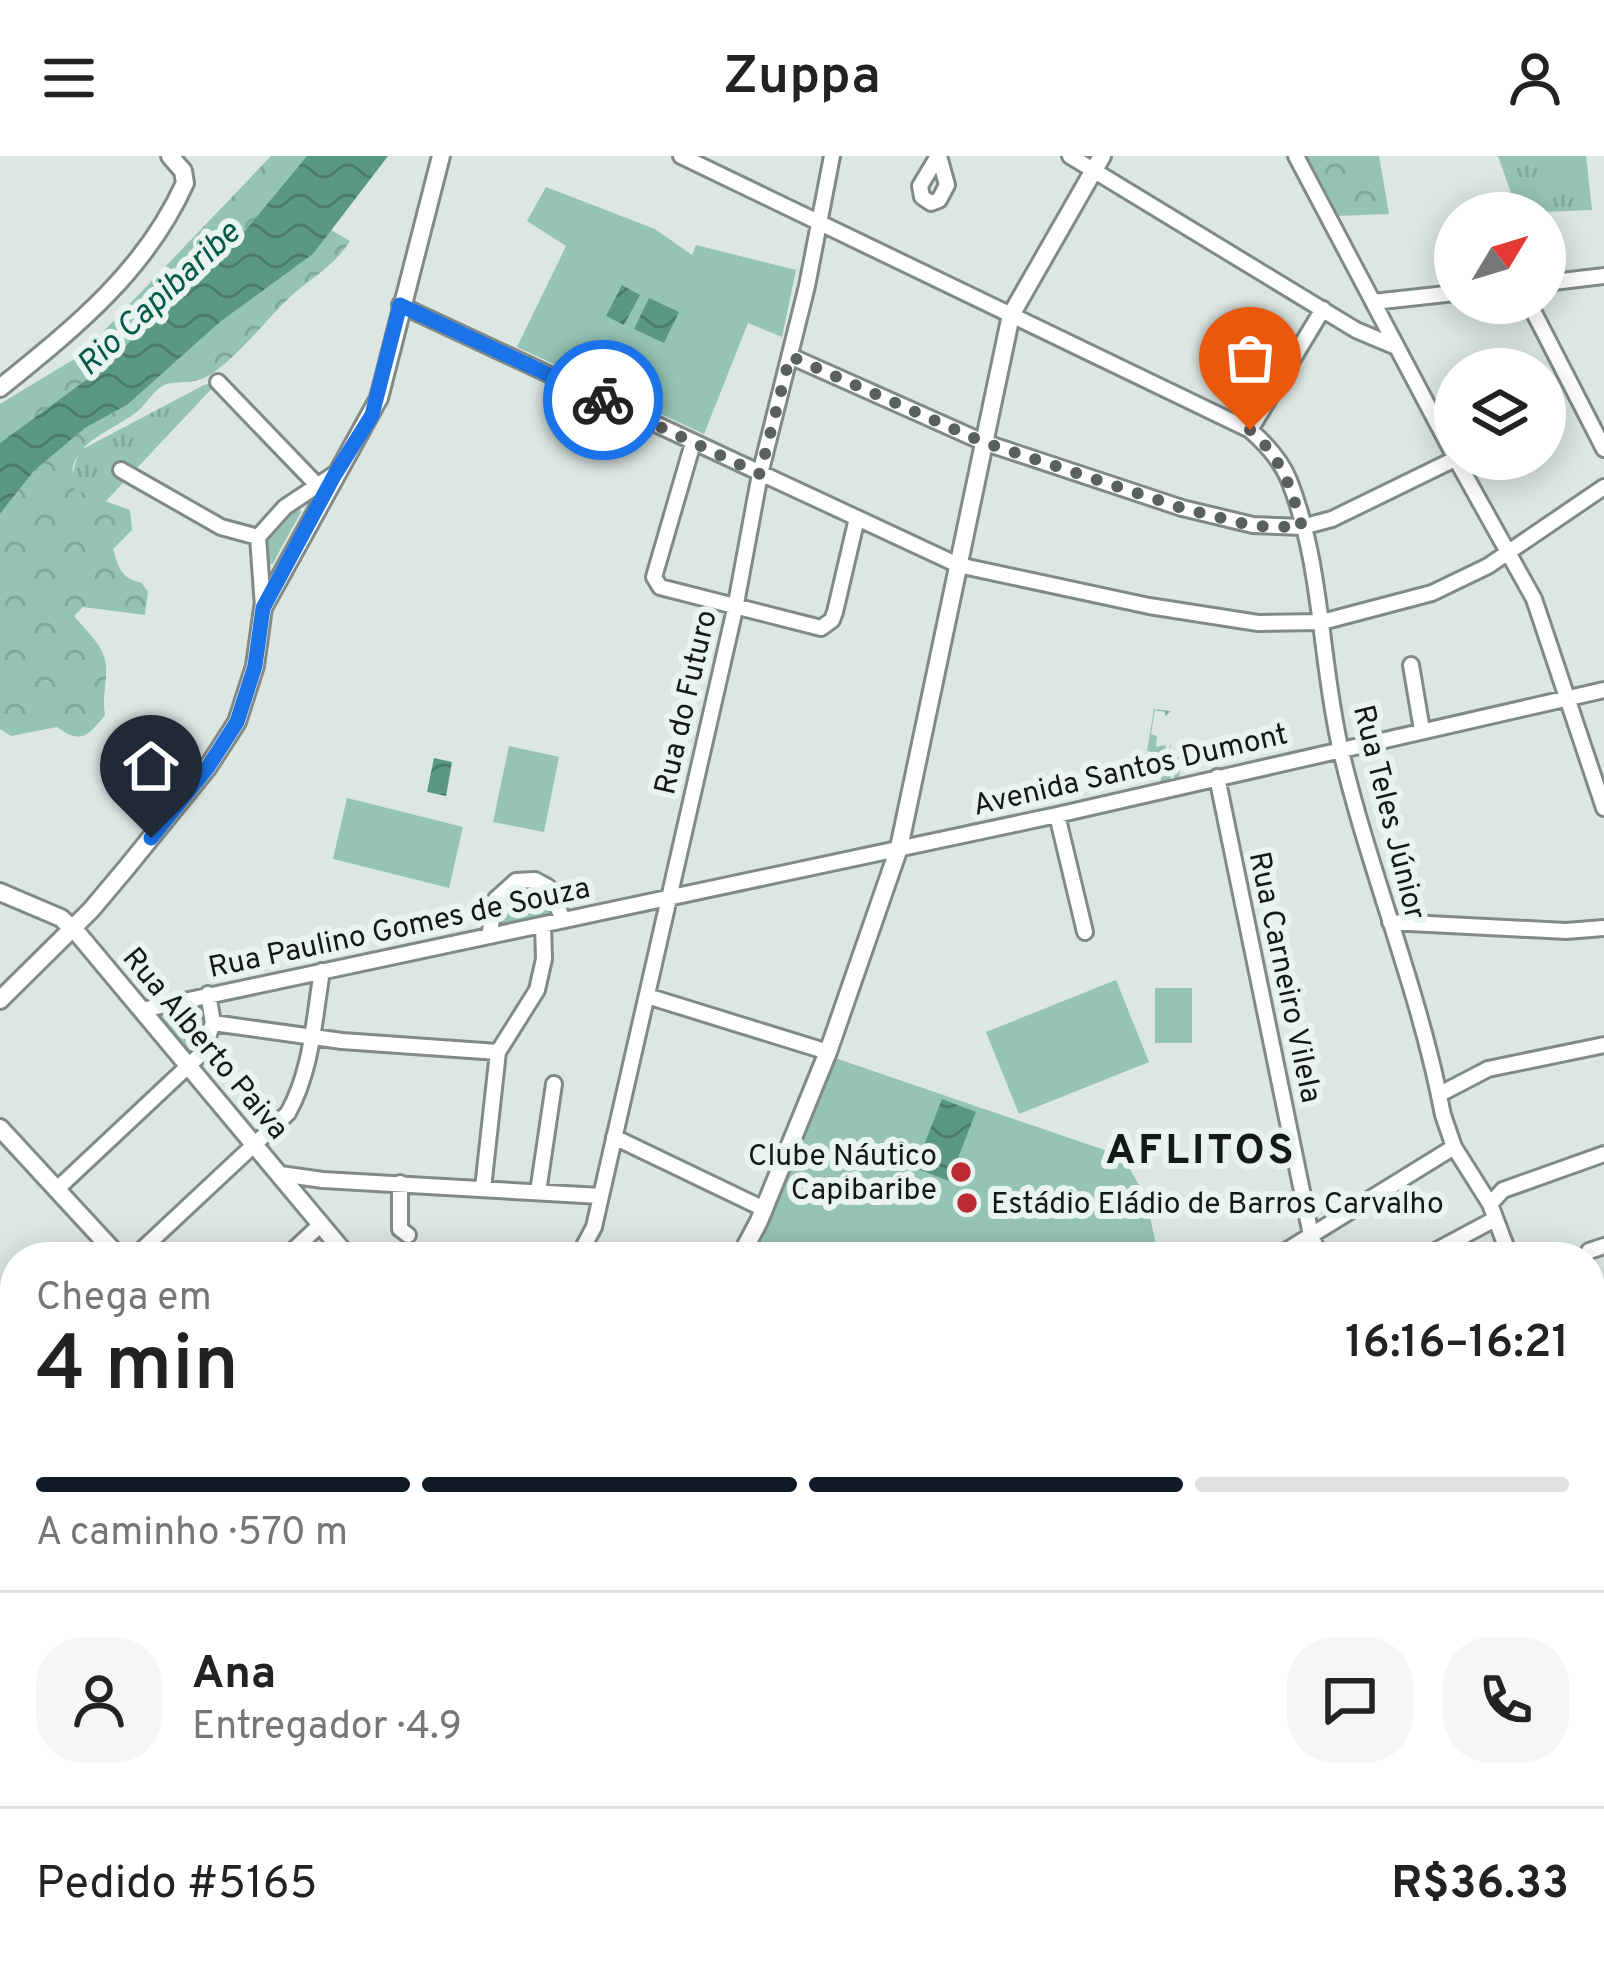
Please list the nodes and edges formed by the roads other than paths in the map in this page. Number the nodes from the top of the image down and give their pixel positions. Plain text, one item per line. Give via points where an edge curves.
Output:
1 (441, 156) edge
2 (681, 156) edge
3 (832, 156) edge
4 (1070, 156) edge
5 (1296, 156) edge
6 (174, 160) edge
7 (1098, 163) edge
8 (820, 220) junction
9 (1604, 276) edge
10 (1566, 281) edge
11 (1434, 295) edge
12 (1373, 302) junction
13 (400, 305) junction
14 (1323, 309) junction
15 (1011, 315) junction
16 (1540, 324) edge
17 (1382, 335) junction
18 (790, 356) junction
19 (218, 382) dead end
20 (0, 388) edge
21 (1434, 419) edge
22 (1250, 430) junction
23 (983, 442) junction
24 (693, 443) junction
25 (1604, 449) edge
26 (1434, 469) edge
27 (122, 470) dead end
28 (760, 474) junction
29 (325, 480) junction
30 (1468, 480) edge
31 (1604, 488) edge
32 (857, 518) junction
33 (1302, 527) junction
34 (258, 537) junction
35 (1509, 553) junction
36 (958, 565) junction
37 (263, 608) junction
38 (735, 609) junction
39 (1322, 622) junction
40 (1411, 665) dead end
41 (1604, 690) edge
42 (1569, 699) junction
43 (1423, 730) junction
44 (1341, 749) junction
45 (1217, 777) junction
46 (1604, 808) edge
47 (1057, 814) junction
48 (899, 848) junction
49 (0, 892) edge
50 (667, 899) junction
51 (563, 919) junction
52 (1390, 922) junction
53 (542, 925) junction
54 (72, 928) junction
55 (1604, 928) edge
56 (1084, 932) dead end
57 (489, 935) junction
58 (322, 971) junction
59 (208, 994) junction
60 (647, 996) junction
61 (0, 1000) edge
62 (142, 1010) junction
63 (213, 1023) junction
64 (311, 1037) junction
65 (1604, 1045) edge
66 (498, 1052) junction
67 (828, 1052) junction
68 (191, 1066) junction
69 (1435, 1077) junction
70 (1457, 1082) junction
71 (554, 1084) dead end
72 (1439, 1094) junction
73 (0, 1128) edge
74 (614, 1137) junction
75 (256, 1144) junction
76 (1454, 1147) junction
77 (1604, 1154) edge
78 (280, 1174) junction
79 (323, 1180) junction
80 (400, 1184) junction
81 (483, 1188) junction
82 (1481, 1189) junction
83 (56, 1190) junction
84 (1503, 1190) junction
85 (538, 1192) junction
86 (602, 1196) junction
87 (307, 1207) junction
88 (764, 1209) junction
89 (1492, 1211) junction
90 (321, 1224) junction
91 (408, 1235) dead end
92 (1311, 1235) junction
93 (105, 1242) edge
94 (150, 1242) edge
95 (302, 1242) edge
96 (336, 1242) edge
97 (586, 1242) edge
98 (748, 1242) edge
99 (1300, 1242) edge
100 (1314, 1242) edge
101 (1446, 1242) edge
102 (1504, 1242) edge

1 - 13 main road
2 - 8 street
3 - 8 street, Rua do Futuro
4 - 7 street
5 - 12 street
6 - 20 main road via 184,183 176,202 123,280
7 - 14 street
7 - 15 main road
8 - 15 street
8 - 18 street, Rua do Futuro
9 - 10 street
11 - 12 street
12 - 17 street
13 - 24 street
13 - 29 main road via 372,415
14 - 17 street
14 - 22 street
15 - 22 street
15 - 23 main road
16 - 25 street
17 - 21 street
18 - 23 street
18 - 28 street, Rua do Futuro
19 - 29 street
22 - 33 street, Rua Teles Júnior via 1289,480
23 - 33 street via 1203,513
23 - 36 main road
24 - 28 street
24 - 38 street via 653,581
26 - 33 street
27 - 34 street via 221,527
28 - 32 street
28 - 38 street, Rua do Futuro
29 - 34 street
29 - 37 main road
30 - 35 street
31 - 35 street
32 - 36 street
32 - 38 street via 827,625
33 - 39 street, Rua Teles Júnior
34 - 37 street
35 - 39 street via 1432,593
35 - 42 street
36 - 39 street via 1149,606 1258,623
36 - 48 main road
37 - 54 main road via 248,691 225,744
38 - 50 street, Rua do Futuro
39 - 44 street, Rua Teles Júnior
40 - 43 street
41 - 42 street, Avenida Santos Dumont
42 - 43 street, Avenida Santos Dumont
42 - 46 street
43 - 44 street, Avenida Santos Dumont
44 - 45 street, Avenida Santos Dumont
44 - 52 street, Rua Teles Júnior
45 - 47 street, Avenida Santos Dumont
45 - 92 street, Rua Carneiro Vilela
47 - 48 street, Avenida Santos Dumont
47 - 56 street
48 - 50 street, Avenida Santos Dumont
48 - 67 main road
49 - 54 main road, Rua Alberto Paiva
50 - 51 street, Rua Paulino Gomes de Souza
50 - 60 street, Rua do Futuro
51 - 53 street, Rua Paulino Gomes de Souza
51 - 57 street via 548,886 516,881 496,898
52 - 55 street
52 - 69 street, Rua Teles Júnior
53 - 57 street, Rua Paulino Gomes de Souza
53 - 66 street via 537,990
54 - 61 main road
54 - 62 main road, Rua Alberto Paiva
57 - 58 street, Rua Paulino Gomes de Souza
58 - 59 street, Rua Paulino Gomes de Souza
58 - 64 street
59 - 62 street, Rua Paulino Gomes de Souza
59 - 63 street
60 - 67 street
60 - 74 street, Rua do Futuro
62 - 68 main road, Rua Alberto Paiva
63 - 64 street
63 - 68 street
64 - 66 street
64 - 75 street via 300,1091
65 - 70 street via 1523,1059
66 - 81 street
67 - 88 main road
68 - 75 main road, Rua Alberto Paiva
68 - 83 street
69 - 70 street
69 - 72 street, Rua Teles Júnior
70 - 72 street
71 - 85 street
72 - 76 street, Rua Teles Júnior
73 - 83 main road
74 - 86 street, Rua do Futuro
74 - 88 street
75 - 78 main road, Rua Alberto Paiva
75 - 94 street
76 - 82 street, Rua Teles Júnior
76 - 92 street
77 - 84 street
78 - 79 street
78 - 87 main road, Rua Alberto Paiva
79 - 80 street
79 - 87 street
80 - 81 street
80 - 91 street via 400,1229
81 - 85 street
82 - 84 street
82 - 89 street, Rua Teles Júnior
83 - 93 main road
84 - 89 street
85 - 86 street
86 - 97 street, Rua do Futuro
87 - 90 main road, Rua Alberto Paiva
88 - 98 main road
89 - 101 street
89 - 102 street, Rua Teles Júnior
90 - 95 street
90 - 96 main road, Rua Alberto Paiva
92 - 99 street
92 - 100 street, Rua Carneiro Vilela

